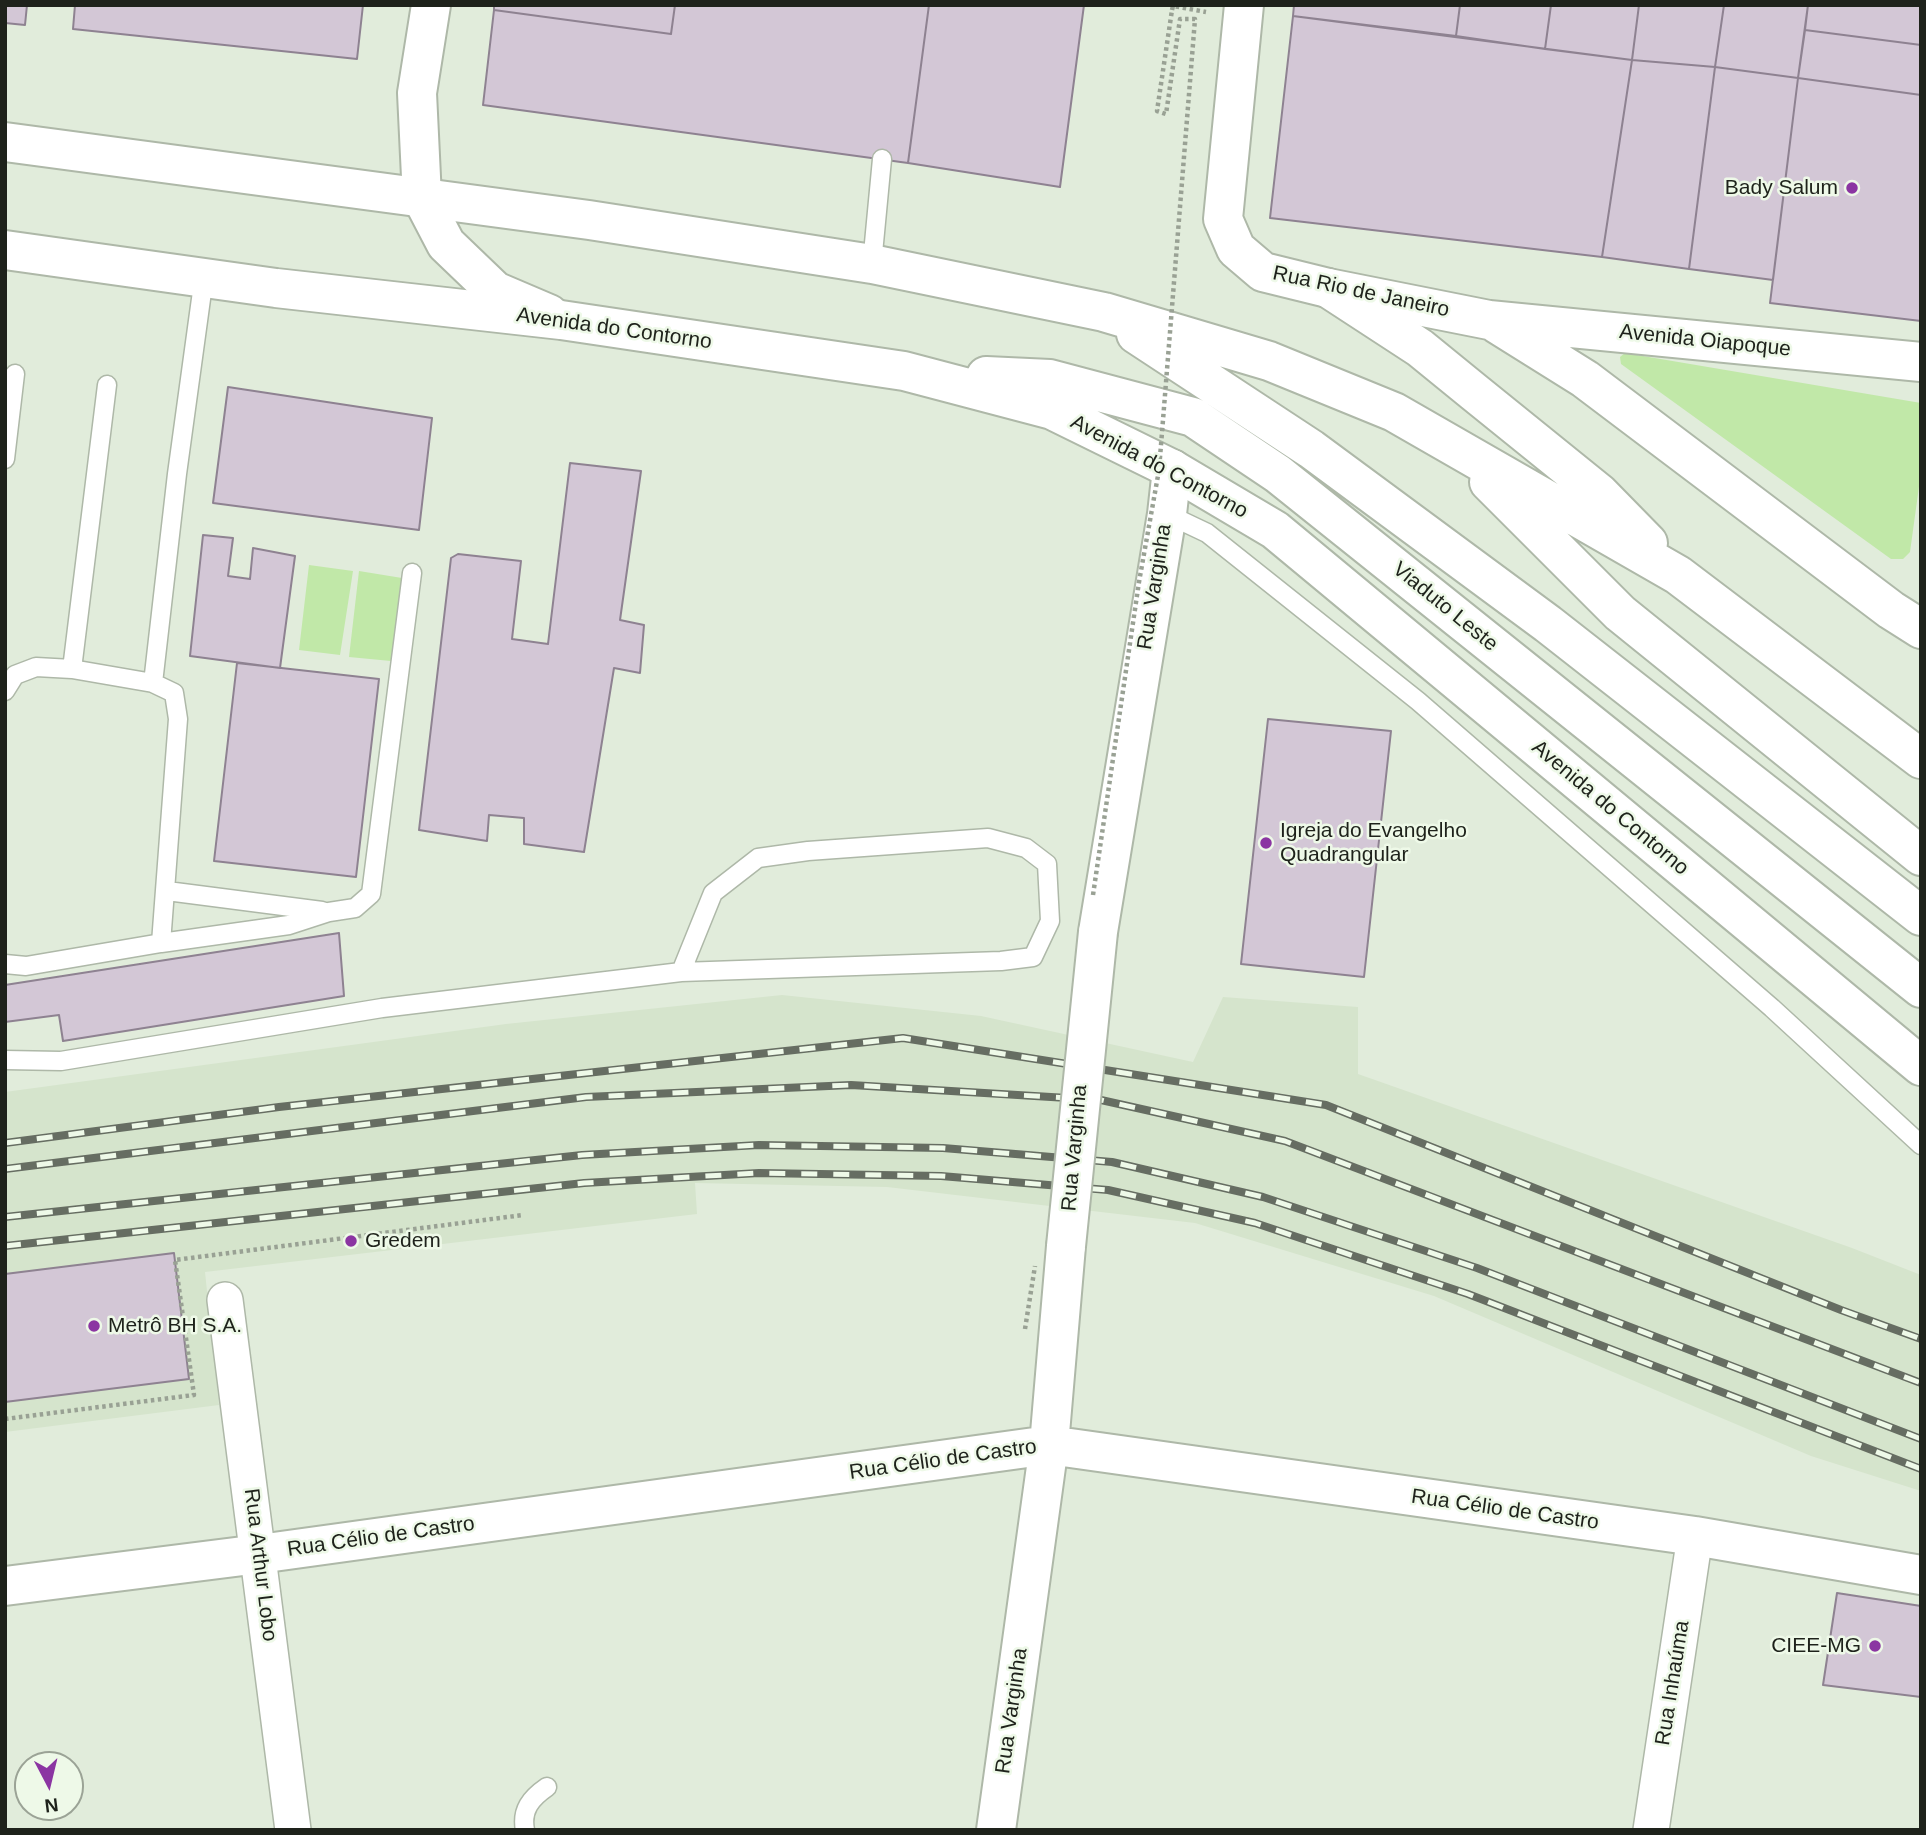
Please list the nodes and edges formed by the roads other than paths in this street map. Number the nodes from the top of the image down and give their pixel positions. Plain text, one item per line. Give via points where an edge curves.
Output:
1 (431, 5) edge
2 (1244, 5) edge
3 (5, 142) edge
4 (882, 159) dead end
5 (422, 198) junction
6 (5, 250) edge
7 (872, 264) junction
8 (204, 277) junction
9 (1328, 288) junction
10 (1104, 313) junction
11 (561, 320) junction
12 (1489, 320) junction
13 (1921, 362) edge
14 (904, 371) junction
15 (15, 374) dead end
16 (107, 385) dead end
17 (1452, 446) junction
18 (5, 459) edge
19 (1172, 469) junction
20 (1167, 514) junction
21 (412, 573) dead end
22 (1678, 575) junction
23 (1921, 629) edge
24 (72, 669) junction
25 (153, 683) junction
26 (5, 691) edge
27 (1921, 759) edge
28 (1921, 856) edge
29 (167, 891) junction
30 (329, 912) junction
31 (1921, 916) edge
32 (161, 943) junction
33 (5, 964) edge
34 (681, 972) junction
35 (1921, 988) edge
36 (5, 1060) edge
37 (1921, 1066) edge
38 (1921, 1145) edge
39 (225, 1300) dead end
40 (1049, 1445) junction
41 (1695, 1536) junction
42 (259, 1554) junction
43 (1921, 1575) edge
44 (5, 1586) edge
45 (547, 1787) dead end
46 (293, 1830) edge
47 (525, 1830) edge
48 (996, 1830) edge
49 (1651, 1830) edge

1 - 5 main road via 417,93
2 - 9 main road, Rua Rio de Janeiro via 1223,219 1236,249 1264,272
3 - 5 main road
4 - 7 lane
5 - 7 main road
5 - 11 main road via 446,244 495,291
6 - 8 main road, Avenida do Contorno
7 - 10 main road
8 - 11 main road, Avenida do Contorno
8 - 25 lane
9 - 12 main road, Rua Rio de Janeiro
9 - 22 main road via 1420,348 1599,493
10 - 17 main road via 1269,361 1394,412
10 - 31 main road, Viaduto Leste via 1311,449 1548,624
11 - 14 main road, Avenida do Contorno
12 - 13 main road, Avenida Oiapoque
12 - 23 main road via 1585,379
14 - 19 main road, Avenida do Contorno via 1052,410
14 - 35 main road, Viaduto Leste via 1050,379 1193,417 1278,474
15 - 18 lane
16 - 24 lane
17 - 22 main road
17 - 28 main road via 1620,613
19 - 20 main road, Rua Varginha
19 - 37 main road, Avenida do Contorno via 1275,530
20 - 38 lane via 1207,533 1418,701 1772,1008
20 - 40 main road, Rua Varginha, bridge via 1094,919 1051,1255
21 - 30 lane via 371,894 355,908
22 - 27 main road
24 - 25 lane
24 - 26 lane via 36,667 15,675
25 - 29 lane via 174,693 178,719
29 - 30 lane
29 - 32 lane
30 - 32 lane via 289,925
32 - 33 lane via 26,966
34 - 34 lane via 1033,957 1050,921 1047,864 1026,848 988,838 758,858 713,893
34 - 36 lane via 382,1008 61,1061
39 - 42 street, Rua Arthur Lobo
40 - 41 main road, Rua Célio de Castro
40 - 42 main road, Rua Célio de Castro
40 - 48 main road, Rua Varginha
41 - 43 main road, Rua Célio de Castro
41 - 49 street, Rua Inhaúma
42 - 44 main road, Rua Célio de Castro
42 - 46 street, Rua Arthur Lobo
45 - 47 lane via 524,1812

